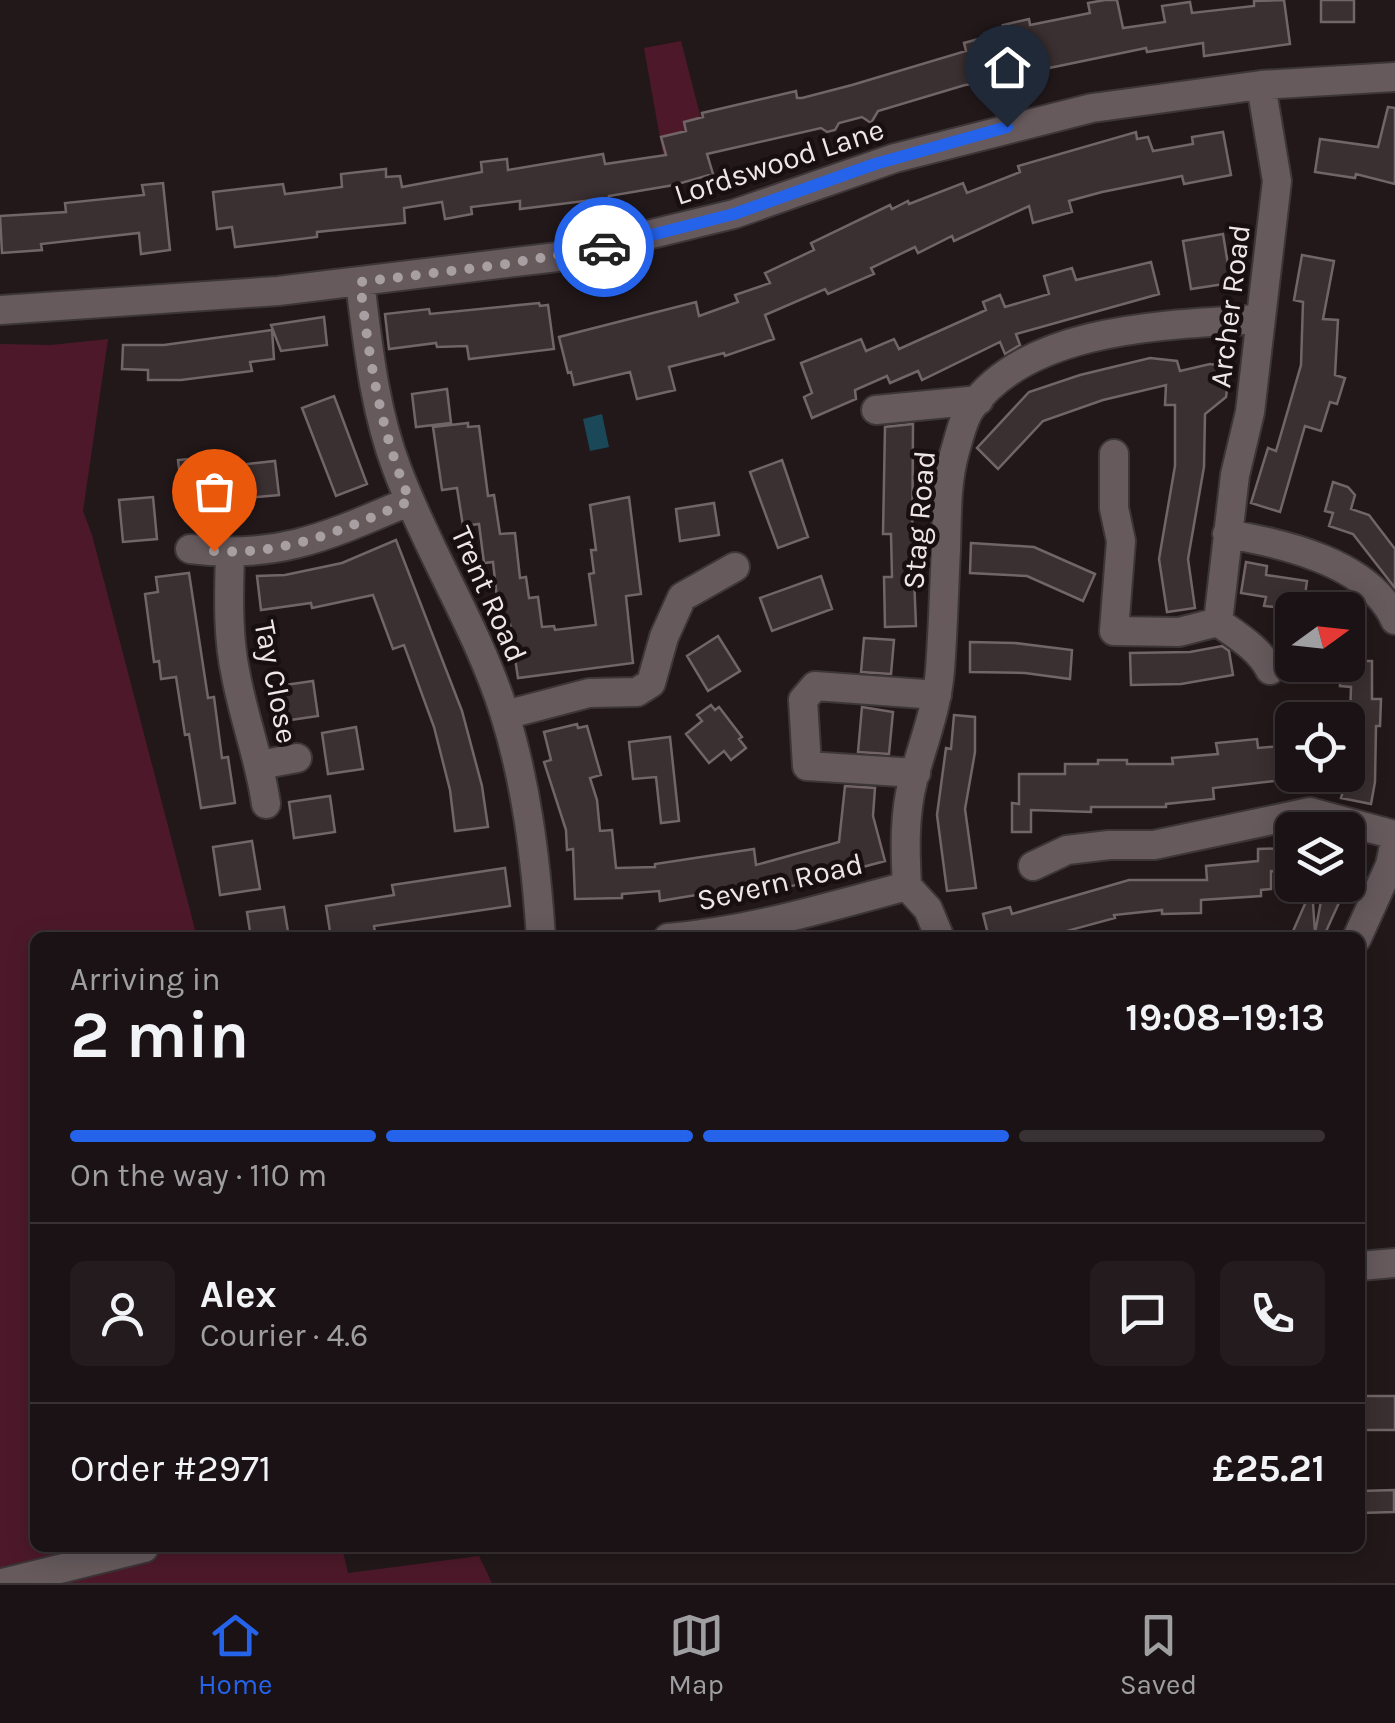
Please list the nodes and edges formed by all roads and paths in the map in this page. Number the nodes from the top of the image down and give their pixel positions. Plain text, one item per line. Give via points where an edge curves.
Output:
1 (1395, 77) edge
2 (1261, 85) junction
3 (360, 282) junction
4 (0, 310) edge
5 (1259, 319) junction
6 (979, 400) junction
7 (876, 410) dead end
8 (1114, 454) dead end
9 (410, 501) junction
10 (1227, 534) junction
11 (190, 549) dead end
12 (230, 552) junction
13 (735, 567) dead end
14 (1394, 614) edge
15 (1218, 622) junction
16 (1270, 670) dead end
17 (937, 695) junction
18 (505, 715) junction
19 (297, 758) dead end
20 (260, 765) junction
21 (916, 774) junction
22 (266, 804) dead end
23 (1395, 838) edge
24 (1032, 866) dead end
25 (907, 886) junction
26 (540, 932) edge
27 (729, 932) edge
28 (938, 932) edge
29 (1360, 932) edge
30 (1395, 1263) edge
31 (1365, 1266) edge
32 (128, 1552) edge
33 (4, 1583) edge

1 - 2 street, Lordswood Lane
2 - 3 street, Lordswood Lane via 1128,101 1007,127 734,214 582,252
2 - 5 street, Archer Road via 1277,181
3 - 4 street, Lordswood Lane
3 - 9 street, Trent Road via 375,392
5 - 6 street, Stag Road via 1092,337 1034,357
5 - 10 street, Archer Road
6 - 7 street
6 - 17 street, Stag Road via 954,453 947,502
8 - 15 street via 1120,541 1114,631 1179,632
9 - 12 street via 303,544
9 - 18 street, Trent Road via 475,633
10 - 14 street via 1326,559 1365,584
10 - 15 street, Archer Road
11 - 12 street
12 - 20 street, Tay Close via 235,673
13 - 18 street via 682,597 651,682 637,692 589,693
15 - 16 street
17 - 21 street, Stag Road
17 - 21 street via 815,686 803,700 807,766
18 - 26 street, Trent Road via 530,826
19 - 20 street, Tay Close
20 - 22 street, Tay Close
21 - 25 street, Stag Road via 904,837
23 - 24 street via 1310,812 1154,845 1067,850
23 - 29 street via 1390,866
25 - 27 street, Severn Road
25 - 28 street
30 - 31 street
32 - 33 street

